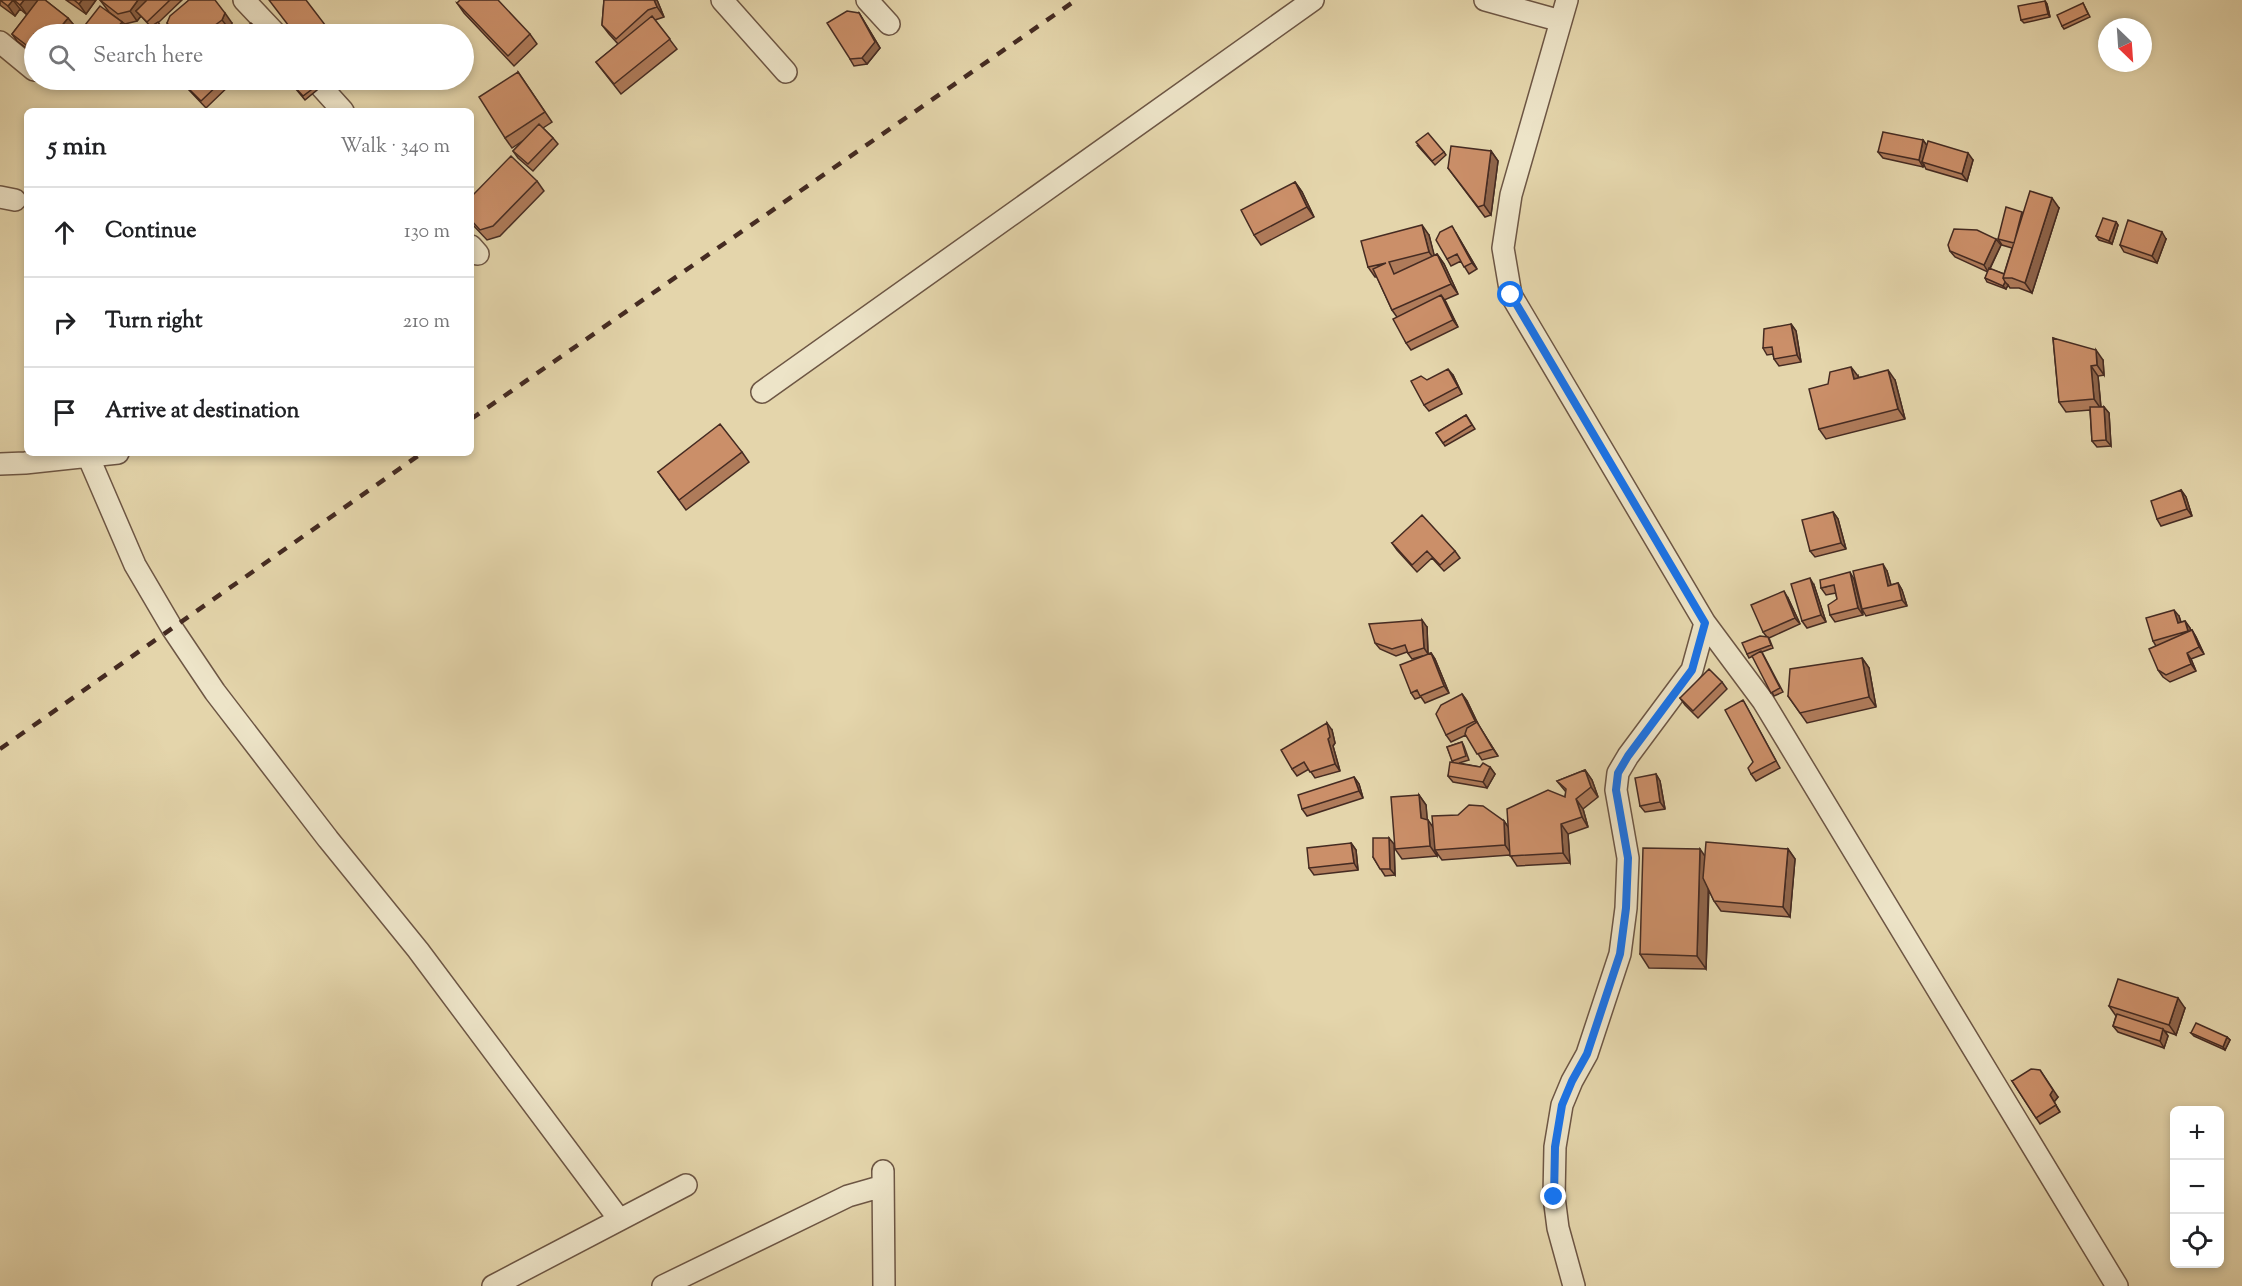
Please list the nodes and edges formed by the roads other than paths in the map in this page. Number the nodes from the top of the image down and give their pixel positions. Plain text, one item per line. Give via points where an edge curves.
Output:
1 (244, 0) edge
2 (722, 0) edge
3 (867, 0) edge
4 (1313, 0) edge
5 (1485, 0) edge
6 (1567, 0) edge
7 (1561, 21) junction
8 (267, 24) edge
9 (890, 24) dead end
10 (0, 42) edge
11 (24, 62) edge
12 (786, 72) dead end
13 (324, 90) edge
14 (341, 108) edge
15 (762, 392) dead end
16 (88, 456) joint
17 (0, 464) edge
18 (1705, 623) junction
19 (686, 1185) dead end
20 (620, 1220) junction
21 (493, 1286) edge
22 (663, 1286) edge
23 (884, 1286) edge
24 (1574, 1286) edge
25 (2117, 1286) edge

1 - 8 street
2 - 12 street
3 - 9 street
4 - 15 street
5 - 7 street
6 - 7 street
7 - 18 street via 1511,195 1503,248 1511,295
10 - 11 street
13 - 14 street
16 - 17 street
16 - 20 street via 135,565 215,692 418,950
18 - 24 street via 1692,670 1618,773 1616,790 1628,858 1620,954 1587,1054 1562,1105 1555,1147 1558,1228
18 - 25 street via 1763,700
19 - 20 street
20 - 21 street
22 - 23 street via 883,1179

